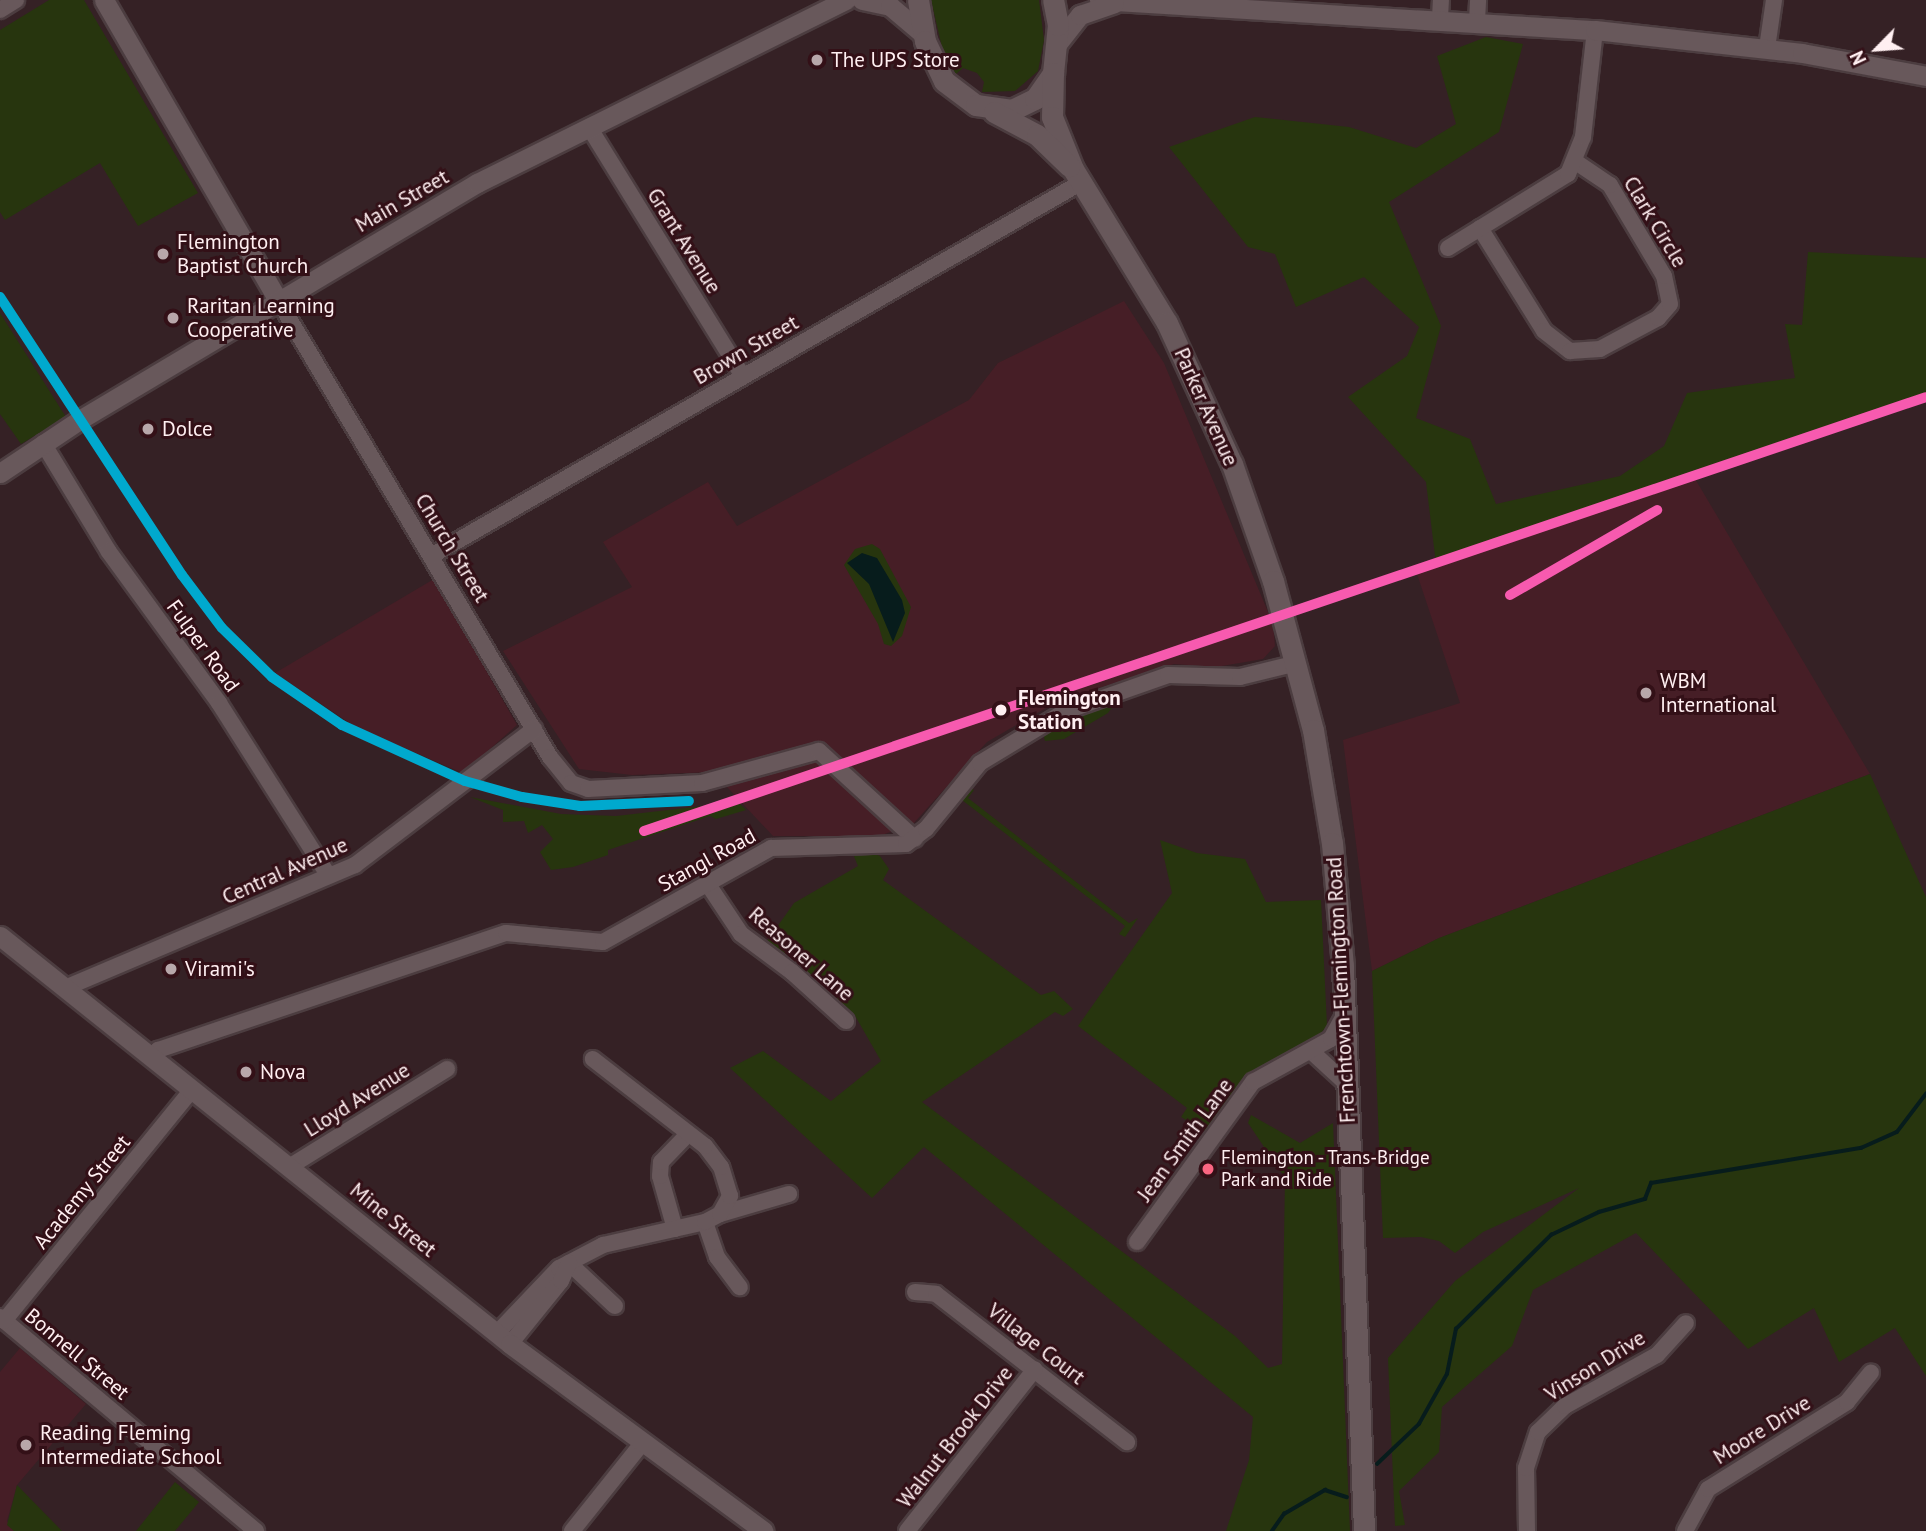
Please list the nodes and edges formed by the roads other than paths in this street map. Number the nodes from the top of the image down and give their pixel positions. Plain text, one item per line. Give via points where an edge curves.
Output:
1 (16, 0) edge
2 (104, 0) edge
3 (846, 0) edge
4 (862, 0) edge
5 (918, 0) edge
6 (1053, 0) edge
7 (1478, 0) edge
8 (1774, 0) edge
9 (1109, 1) edge
10 (1441, 9) edge
11 (0, 10) edge
12 (1477, 21) junction
13 (1595, 30) junction
14 (923, 34) junction
15 (1058, 43) junction
16 (1767, 48) junction
17 (1052, 73) junction
18 (1926, 76) edge
19 (987, 109) junction
20 (589, 127) junction
21 (1576, 162) junction
22 (1078, 176) junction
23 (1480, 228) junction
24 (1448, 248) dead end
25 (278, 300) junction
26 (743, 376) junction
27 (43, 443) junction
28 (0, 473) edge
29 (430, 556) junction
30 (1297, 663) junction
31 (534, 729) junction
32 (915, 839) junction
33 (328, 875) junction
34 (707, 883) junction
35 (0, 936) edge
36 (65, 988) junction
37 (1345, 1014) junction
38 (846, 1021) dead end
39 (1312, 1052) junction
40 (153, 1057) junction
41 (593, 1059) dead end
42 (447, 1069) dead end
43 (1348, 1084) junction
44 (192, 1090) junction
45 (688, 1134) junction
46 (289, 1167) junction
47 (789, 1194) dead end
48 (720, 1214) junction
49 (705, 1222) junction
50 (675, 1229) junction
51 (1138, 1242) dead end
52 (569, 1263) junction
53 (740, 1287) dead end
54 (915, 1292) dead end
55 (615, 1306) dead end
56 (2, 1319) edge
57 (1686, 1323) dead end
58 (504, 1338) junction
59 (1035, 1368) junction
60 (1871, 1372) dead end
61 (643, 1442) junction
62 (1127, 1442) dead end
63 (256, 1531) edge
64 (572, 1531) edge
65 (764, 1531) edge
66 (907, 1531) edge
67 (1364, 1531) edge
68 (1527, 1531) edge
69 (1685, 1531) edge

1 - 11 street
2 - 25 street, Church Street
3 - 20 street, Main Street
4 - 14 street via 890,6
5 - 14 main road, Parker Avenue
6 - 15 main road
7 - 12 street
8 - 16 street
9 - 10 street
9 - 15 street via 1080,15
10 - 12 street
12 - 13 street
13 - 16 street
13 - 21 street
14 - 19 main road, Parker Avenue via 944,81 962,98
15 - 17 main road
16 - 18 street
17 - 19 main road via 1030,103 1012,110
17 - 22 main road, Parker Avenue via 1052,118
19 - 22 main road, Parker Avenue via 1025,127
20 - 25 street, Main Street via 477,183
20 - 26 street, Grant Avenue
21 - 23 street via 1563,178
21 - 23 street, Clark Circle via 1610,185 1669,285 1670,304 1658,318 1600,349 1570,351 1544,331
22 - 26 street, Brown Street
22 - 30 main road, Parker Avenue via 1167,323 1208,407 1256,527
23 - 24 street
25 - 27 street, Main Street
25 - 29 street, Church Street
26 - 29 street, Brown Street
27 - 28 street, Main Street
27 - 33 street, Fulper Road via 109,552 219,703
29 - 31 street, Church Street
30 - 32 street via 1240,677 1168,675 1066,711 974,768
30 - 37 main road, Frenchtown-Flemington Road via 1332,843
31 - 32 street, Church Street via 565,778 588,789 702,783 819,751
31 - 33 street, Central Avenue via 363,859
32 - 34 street, Stangl Road via 896,847 771,848
33 - 36 street, Central Avenue
34 - 38 street, Reasoner Lane via 741,934
34 - 40 street, Stangl Road via 603,943 506,933 158,1050
35 - 36 street, Mine Street
36 - 40 street, Mine Street
37 - 39 street, Jean Smith Lane via 1331,1039
37 - 43 main road, Frenchtown-Flemington Road
39 - 43 street
39 - 51 street, Jean Smith Lane via 1294,1056 1253,1082
40 - 44 street, Mine Street
41 - 45 street
42 - 46 street, Lloyd Avenue
43 - 67 main road, Frenchtown-Flemington Road
44 - 46 street, Mine Street
44 - 56 street, Academy Street
45 - 48 street via 714,1156 726,1176 730,1196
45 - 50 street via 661,1163 660,1176
46 - 58 street, Mine Street
47 - 48 street
48 - 49 street
49 - 50 street
49 - 53 street via 717,1257
50 - 52 street via 603,1245
52 - 55 street
52 - 58 street via 549,1273
54 - 59 street, Village Court via 936,1294
56 - 63 street, Bonnell Street
57 - 68 street, Vinson Drive via 1657,1355 1565,1406 1538,1432 1526,1468
58 - 61 street, Mine Street
59 - 62 street, Village Court
59 - 66 street, Walnut Brook Drive
60 - 69 street, Moore Drive via 1847,1402 1708,1489
61 - 64 street
61 - 65 street, Mine Street

